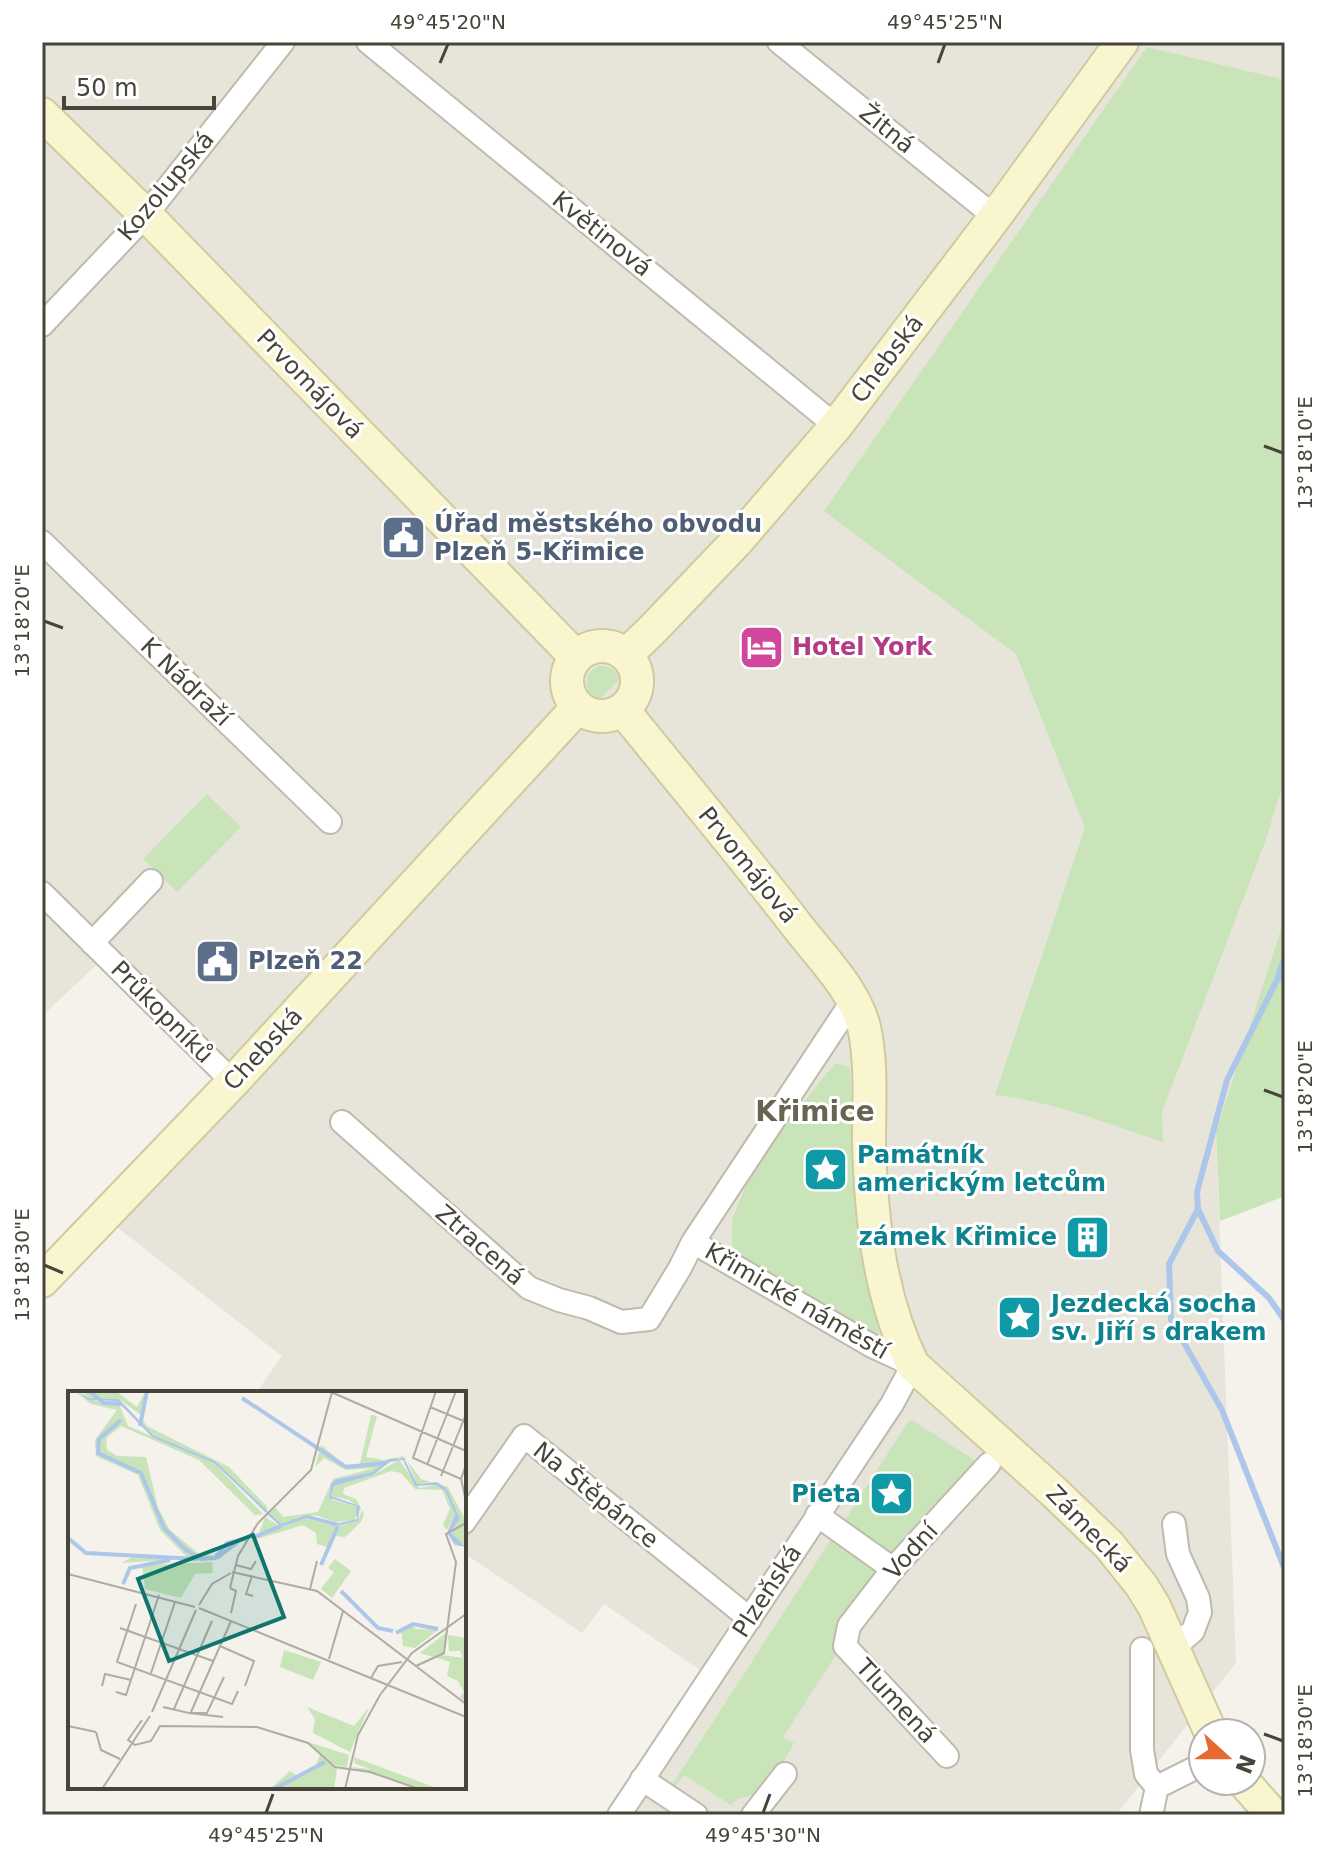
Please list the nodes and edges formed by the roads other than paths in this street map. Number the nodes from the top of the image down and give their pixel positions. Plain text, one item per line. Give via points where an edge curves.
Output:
1 (283, 42) edge
2 (368, 42) edge
3 (779, 42) edge
4 (1122, 42) edge
5 (42, 114) edge
6 (146, 215) junction
7 (995, 217) junction
8 (42, 325) edge
9 (836, 426) junction
10 (42, 542) edge
11 (626, 655) junction
12 (576, 657) junction
13 (578, 707) junction
14 (623, 710) junction
15 (330, 822) dead end
16 (151, 881) dead end
17 (42, 893) edge
18 (92, 943) junction
19 (848, 992) junction
20 (233, 1082) junction
21 (342, 1122) dead end
22 (693, 1242) junction
23 (42, 1281) edge
24 (913, 1365) junction
25 (989, 1464) dead end
26 (817, 1515) junction
27 (466, 1519) edge
28 (1174, 1524) dead end
29 (893, 1569) junction
30 (750, 1619) junction
31 (845, 1646) joint
32 (1157, 1649) junction
33 (1203, 1717) edge
34 (947, 1756) dead end
35 (1187, 1772) edge
36 (785, 1774) dead end
37 (642, 1779) junction
38 (1157, 1787) junction
39 (1257, 1797) edge
40 (619, 1815) edge
41 (696, 1815) edge
42 (753, 1815) edge
43 (1151, 1815) edge
44 (1273, 1815) edge

1 - 6 street, Kozolupská
2 - 9 street, Květinová
3 - 7 street, Žitná
4 - 7 street, Chebská
5 - 6 street, Prvomájová
6 - 8 street, Kozolupská
6 - 12 street, Prvomájová
7 - 9 street, Chebská
9 - 11 street, Chebská via 737,541
10 - 15 street, K Nádraží
11 - 12 street via 595,646
11 - 14 street via 637,683
12 - 13 street via 566,677
13 - 14 street via 600,717
13 - 20 street, Chebská
14 - 19 street, Prvomájová
16 - 18 street, Průkopníků
17 - 18 street, Průkopníků
18 - 20 street, Průkopníků
19 - 22 street, Křimické náměstí
19 - 24 street, Křimické náměstí via 867,1049 872,1205 880,1266
20 - 23 street, Chebská
21 - 22 street, Ztracená via 529,1288 621,1322 649,1319
22 - 24 street, Křimické náměstí
24 - 26 street, Plzeňská
24 - 32 street, Zámecká via 1109,1545 1154,1606
25 - 29 street, Vodní
26 - 29 street
26 - 30 street, Plzeňská
27 - 30 street, Na Štěpánce via 524,1436
28 - 32 street via 1178,1554 1200,1612 1193,1631
29 - 31 street, Vodní via 849,1626
30 - 37 street, Plzeňská
31 - 34 street, Tlumená
32 - 33 street, Zámecká
32 - 38 street via 1142,1750 1146,1774
35 - 38 street
36 - 42 street
37 - 40 street, Plzeňská
37 - 41 street
38 - 43 street
39 - 44 street

